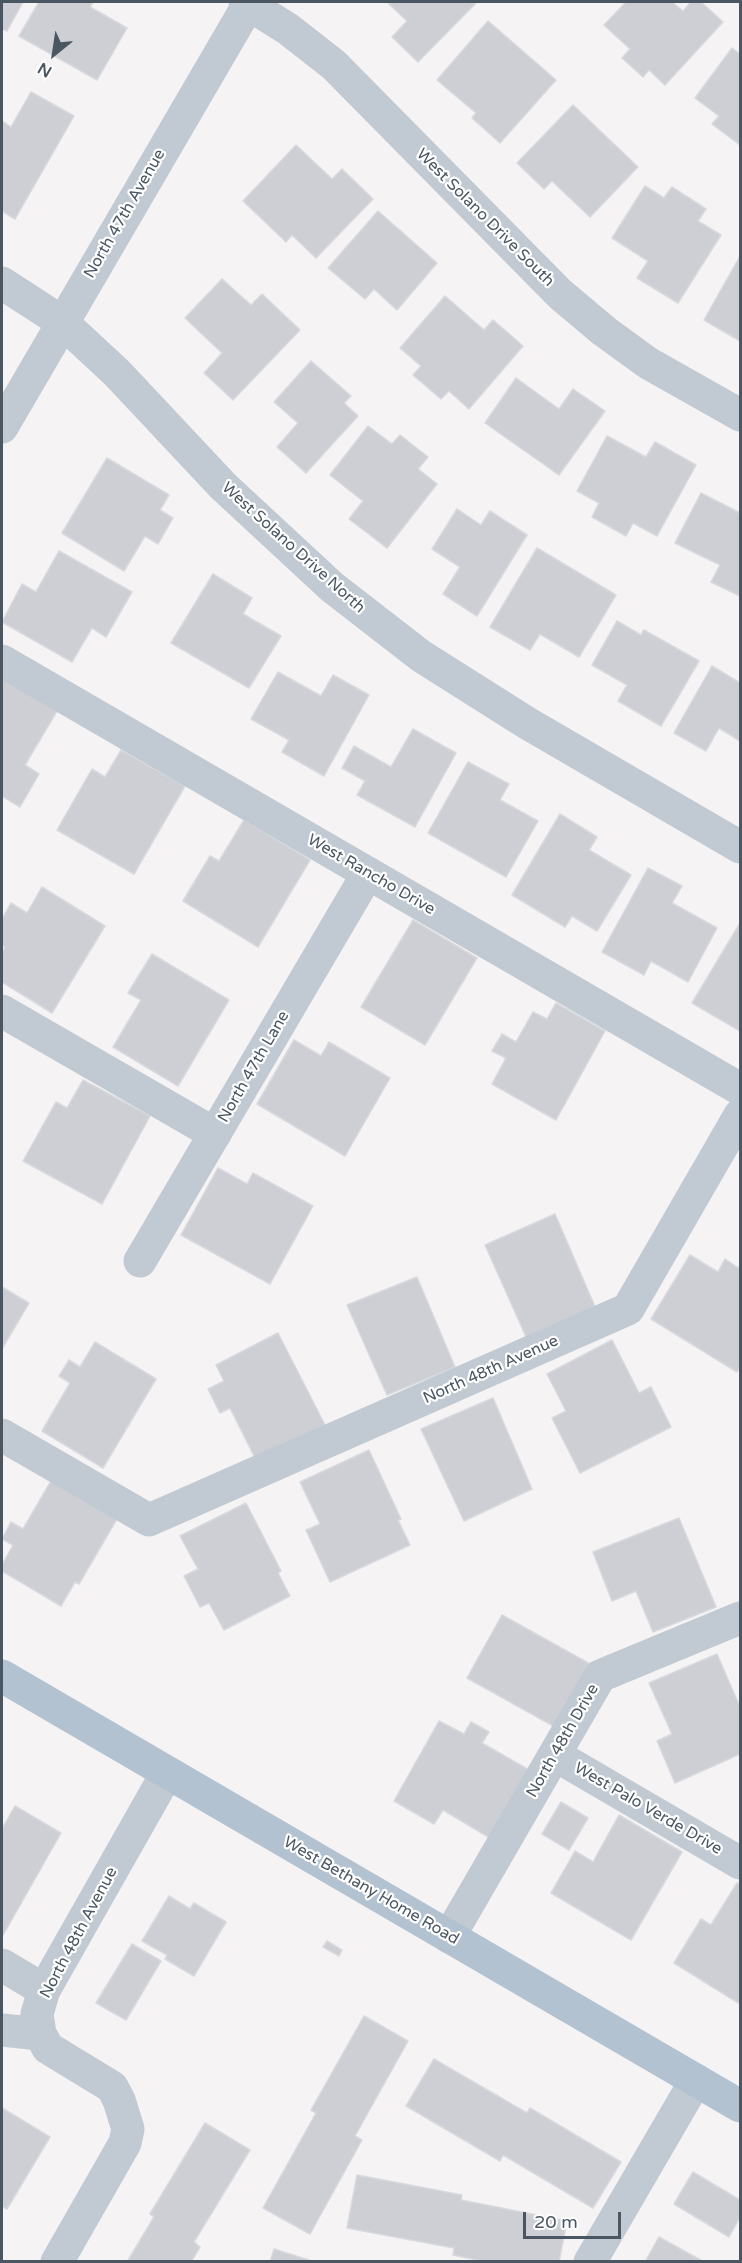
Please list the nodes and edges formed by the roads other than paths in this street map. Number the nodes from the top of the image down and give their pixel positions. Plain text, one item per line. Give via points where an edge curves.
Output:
1 (248, 2) edge
2 (2, 283) edge
3 (62, 322) junction
4 (741, 415) edge
5 (2, 427) edge
6 (2, 662) edge
7 (741, 847) edge
8 (368, 873) junction
9 (2, 1011) edge
10 (741, 1089) edge
11 (741, 1115) edge
12 (215, 1134) junction
13 (140, 1261) dead end
14 (2, 1435) edge
15 (741, 1618) edge
16 (2, 1676) edge
17 (555, 1755) junction
18 (167, 1773) junction
19 (741, 1863) edge
20 (449, 1937) junction
21 (2, 1965) edge
22 (44, 1990) junction
23 (2, 2030) edge
24 (40, 2034) junction
25 (696, 2080) junction
26 (741, 2106) edge
27 (57, 2262) edge
28 (590, 2262) edge

1 - 3 street, North 47th Avenue
1 - 4 street, West Solano Drive South via 334,65 560,294 604,331 648,363
2 - 3 street, West Solano Drive North
3 - 5 street, North 47th Avenue
3 - 7 street, West Solano Drive North via 117,373 223,486 332,586 421,656 527,723
6 - 8 street, West Rancho Drive
8 - 10 street, West Rancho Drive
8 - 12 street, North 47th Lane
9 - 12 street
11 - 14 street, North 48th Avenue via 628,1310 149,1520
12 - 13 street, North 47th Lane
15 - 17 street, North 48th Drive via 600,1676
16 - 18 main road, West Bethany Home Road
17 - 19 street, West Palo Verde Drive
17 - 20 street, North 48th Drive
18 - 20 main road, West Bethany Home Road
18 - 22 street, North 48th Avenue
20 - 25 main road, West Bethany Home Road
21 - 22 street
22 - 24 street, North 48th Avenue via 37,2014
23 - 24 street
24 - 27 street via 58,2057 112,2087 128,2129 125,2143
25 - 26 main road, West Bethany Home Road
25 - 28 street

